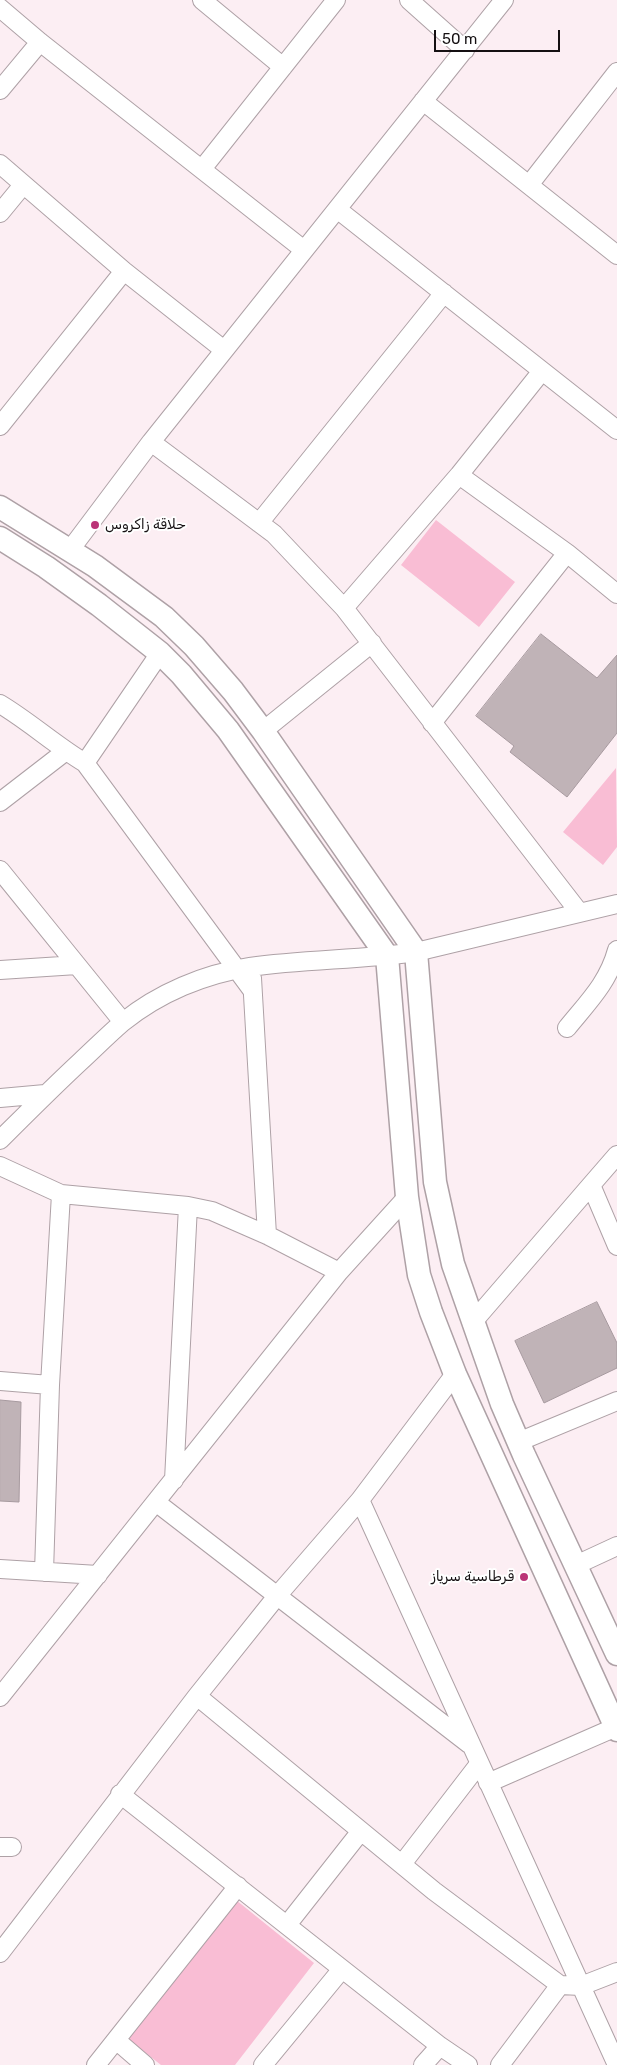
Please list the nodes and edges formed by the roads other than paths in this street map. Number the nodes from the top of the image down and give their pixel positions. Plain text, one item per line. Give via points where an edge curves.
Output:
1 (6, 0) edge
2 (202, 0) edge
3 (336, 0) edge
4 (409, 0) edge
5 (504, 0) edge
6 (0, 8) edge
7 (40, 42) junction
8 (465, 50) junction
9 (283, 67) junction
10 (617, 72) edge
11 (0, 90) edge
12 (423, 101) junction
13 (0, 164) edge
14 (202, 170) junction
15 (23, 185) junction
16 (529, 185) junction
17 (337, 209) junction
18 (0, 213) edge
19 (304, 250) junction
20 (617, 255) edge
21 (124, 272) junction
22 (444, 293) junction
23 (224, 350) junction
24 (542, 371) junction
25 (0, 426) edge
26 (617, 430) edge
27 (151, 442) junction
28 (459, 475) junction
29 (0, 507) edge
30 (259, 523) junction
31 (0, 538) edge
32 (70, 550) junction
33 (567, 553) junction
34 (617, 594) edge
35 (344, 608) junction
36 (372, 643) junction
37 (160, 653) junction
38 (0, 704) edge
39 (432, 722) junction
40 (263, 731) junction
41 (66, 752) junction
42 (85, 763) junction
43 (0, 802) edge
44 (0, 870) edge
45 (616, 908) edge
46 (579, 912) junction
47 (617, 950) edge
48 (416, 952) junction
49 (387, 956) junction
50 (77, 965) junction
51 (244, 968) junction
52 (0, 970) edge
53 (123, 1022) junction
54 (567, 1028) dead end
55 (45, 1094) junction
56 (0, 1098) edge
57 (0, 1140) edge
58 (617, 1155) edge
59 (0, 1166) edge
60 (591, 1185) junction
61 (61, 1194) junction
62 (407, 1197) junction
63 (188, 1206) junction
64 (268, 1235) junction
65 (617, 1246) edge
66 (339, 1272) junction
67 (472, 1323) junction
68 (454, 1374) junction
69 (0, 1381) edge
70 (50, 1385) junction
71 (617, 1401) edge
72 (502, 1404) junction
73 (473, 1416) junction
74 (521, 1449) junction
75 (498, 1467) junction
76 (174, 1480) junction
77 (360, 1500) junction
78 (157, 1503) junction
79 (617, 1546) edge
80 (576, 1565) junction
81 (0, 1569) edge
82 (44, 1572) junction
83 (98, 1576) junction
84 (276, 1596) junction
85 (617, 1654) edge
86 (197, 1696) junction
87 (0, 1698) edge
88 (616, 1728) edge
89 (472, 1746) junction
90 (479, 1764) junction
91 (488, 1783) junction
92 (120, 1794) junction
93 (361, 1831) junction
94 (402, 1864) junction
95 (238, 1886) junction
96 (286, 1925) junction
97 (0, 1953) edge
98 (342, 1969) junction
99 (617, 1972) edge
100 (560, 1986) junction
101 (581, 1986) junction
102 (116, 2040) junction
103 (440, 2046) junction
104 (96, 2065) edge
105 (145, 2065) edge
106 (263, 2065) edge
107 (423, 2065) edge
108 (468, 2065) edge
109 (500, 2065) edge
110 (617, 2065) edge

1 - 6 street
2 - 9 street
3 - 9 street
4 - 8 street
5 - 8 street
6 - 7 street
7 - 11 street
7 - 14 street
8 - 12 street
9 - 14 street
10 - 16 street
12 - 16 street
12 - 17 street
13 - 15 street
14 - 19 street
15 - 18 street
15 - 21 street
16 - 20 street
17 - 19 street
17 - 22 street
19 - 23 street
21 - 23 street
21 - 25 street
22 - 24 street
22 - 30 street
23 - 27 street
24 - 26 street
24 - 28 street
27 - 30 street
27 - 32 street
28 - 33 street
28 - 35 street
29 - 32 main road
30 - 35 street via 299,559
31 - 37 main road via 46,566
32 - 40 main road via 180,632 233,691
33 - 34 street
33 - 39 street
35 - 36 street
36 - 39 street
36 - 40 street
37 - 42 street
37 - 49 main road via 228,730
38 - 41 street via 21,716
39 - 46 street
40 - 48 main road
41 - 42 street
41 - 43 street
42 - 51 street
44 - 50 street
45 - 46 street
46 - 48 street
47 - 54 street via 602,986
48 - 49 street
48 - 67 main road via 438,1200 453,1264
49 - 51 street
49 - 62 main road
50 - 52 street
50 - 53 street
51 - 53 street via 190,983
51 - 64 street via 252,990
53 - 55 street
55 - 56 street
55 - 57 street
58 - 60 street
59 - 61 street
60 - 65 street
60 - 67 street
61 - 63 street
61 - 70 street
62 - 66 street
62 - 68 main road via 420,1275
63 - 64 street via 212,1211
63 - 76 street
64 - 66 street
66 - 76 street
67 - 72 main road
68 - 73 main road
68 - 77 street
69 - 70 street
70 - 82 street
71 - 74 street
72 - 73 main road via 486,1415
72 - 74 main road
73 - 75 main road
74 - 75 main road
74 - 80 main road
75 - 88 main road
76 - 78 street
77 - 84 street
77 - 89 street
78 - 83 street
78 - 84 street
79 - 80 street
80 - 85 main road
81 - 82 street
82 - 83 street
83 - 87 street
84 - 86 street
84 - 89 street
86 - 92 street
86 - 93 street
88 - 91 street
89 - 90 street
90 - 91 street
90 - 94 street
91 - 101 street
92 - 95 street
92 - 97 street
93 - 94 street
93 - 96 street
94 - 100 street
95 - 96 street
95 - 102 street
96 - 98 street
98 - 103 street
98 - 106 street
99 - 101 street
100 - 101 street
100 - 109 street
101 - 110 street
102 - 104 street
102 - 105 street
103 - 107 street
103 - 108 street

